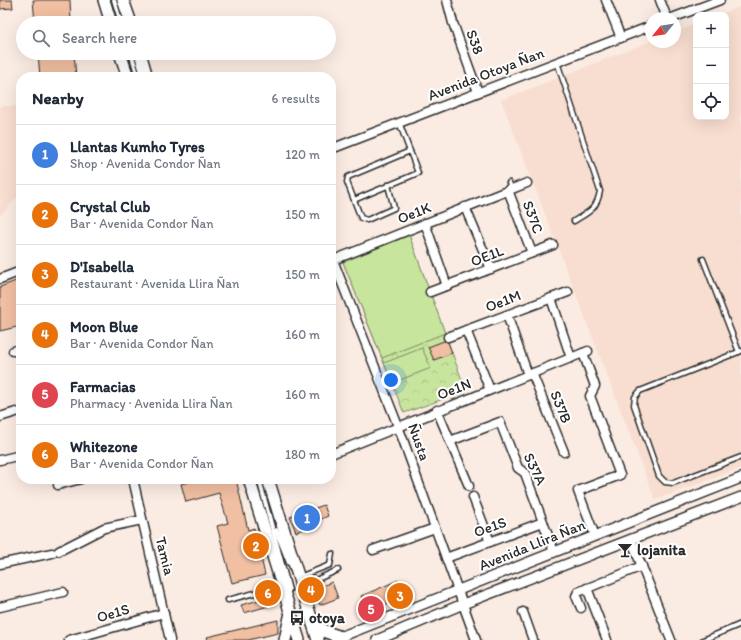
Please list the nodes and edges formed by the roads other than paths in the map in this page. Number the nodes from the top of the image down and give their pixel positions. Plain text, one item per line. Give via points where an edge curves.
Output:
1 (104, 0) edge
2 (114, 0) edge
3 (124, 0) edge
4 (447, 0) edge
5 (606, 0) edge
6 (660, 0) edge
7 (720, 0) edge
8 (665, 12) edge
9 (681, 15) edge
10 (109, 16) edge
11 (119, 16) edge
12 (128, 16) edge
13 (645, 28) edge
14 (621, 38) junction
15 (122, 60) edge
16 (133, 60) edge
17 (142, 60) edge
18 (557, 62) junction
19 (126, 72) edge
20 (137, 72) edge
21 (146, 72) edge
22 (478, 92) junction
23 (399, 122) junction
24 (336, 147) edge
25 (410, 151) junction
26 (527, 183) dead end
27 (388, 185) junction
28 (510, 187) junction
29 (354, 200) junction
30 (465, 208) junction
31 (574, 221) dead end
32 (425, 223) junction
33 (553, 245) dead end
34 (532, 253) junction
35 (336, 257) edge
36 (703, 259) dead end
37 (336, 269) edge
38 (491, 269) junction
39 (16, 273) edge
40 (0, 279) edge
41 (447, 286) junction
42 (430, 292) dead end
43 (568, 292) dead end
44 (551, 298) junction
45 (507, 315) junction
46 (466, 330) junction
47 (448, 337) dead end
48 (740, 352) edge
49 (571, 358) junction
50 (530, 374) junction
51 (490, 390) junction
52 (437, 410) junction
53 (16, 412) dead end
54 (0, 417) edge
55 (398, 426) junction
56 (450, 442) junction
57 (336, 452) edge
58 (564, 452) dead end
59 (16, 456) edge
60 (741, 457) edge
61 (0, 460) edge
62 (741, 478) edge
63 (62, 484) edge
64 (134, 484) edge
65 (250, 484) edge
66 (267, 484) edge
67 (269, 484) edge
68 (58, 485) dead end
69 (469, 486) dead end
70 (472, 497) dead end
71 (741, 497) edge
72 (270, 514) junction
73 (142, 520) junction
74 (543, 522) junction
75 (435, 528) junction
76 (595, 536) junction
77 (631, 539) junction
78 (490, 542) junction
79 (373, 550) dead end
80 (554, 552) junction
81 (332, 554) dead end
82 (446, 558) junction
83 (0, 564) edge
84 (642, 566) junction
85 (338, 570) dead end
86 (300, 582) junction
87 (281, 586) junction
88 (587, 588) junction
89 (458, 590) junction
90 (63, 592) dead end
91 (228, 600) dead end
92 (463, 604) junction
93 (0, 607) edge
94 (581, 608) dead end
95 (290, 610) junction
96 (523, 612) dead end
97 (164, 613) junction
98 (313, 624) junction
99 (741, 624) edge
100 (337, 638) edge
101 (69, 640) edge
102 (170, 640) edge
103 (285, 640) edge
104 (299, 640) edge
105 (304, 640) edge
106 (313, 640) edge
107 (318, 640) edge
108 (377, 640) edge
109 (476, 640) edge
110 (533, 640) edge
111 (607, 640) edge
112 (671, 640) edge
113 (704, 640) edge

1 - 10 main road
2 - 11 lane
3 - 12 main road
4 - 22 street, S38
5 - 14 street
6 - 8 street
7 - 9 street
13 - 14 street, Avenida Otoya Ñan
14 - 18 street, Avenida Otoya Ñan
15 - 19 main road
16 - 20 lane
17 - 21 main road
18 - 22 street, Avenida Otoya Ñan
18 - 31 lane via 600,191 598,202 592,210
22 - 23 street, Avenida Otoya Ñan
23 - 24 street, Avenida Otoya Ñan
23 - 25 lane
25 - 27 lane via 418,173
25 - 29 lane via 348,177 347,182
26 - 28 street, Oe1K
27 - 29 lane
27 - 29 lane via 394,204 391,211 364,220
28 - 30 street, Oe1K
28 - 34 street, S37C
30 - 32 street, Oe1K
30 - 38 street
32 - 35 street, Oe1K
32 - 41 street
33 - 34 street, OE1L
34 - 38 street, OE1L
36 - 48 lane
37 - 55 street, Ñusta
38 - 41 street, OE1L
39 - 40 street
41 - 42 street, OE1L
43 - 44 street, Oe1M
44 - 45 street, Oe1M
44 - 49 street
45 - 46 street, Oe1M
45 - 50 street, S37B
46 - 47 street, Oe1M
46 - 51 street
48 - 60 lane via 640,391 635,396 634,405 659,476 665,482 673,483
49 - 50 street, Oe1N
49 - 76 street, Oe1N via 585,352 595,386 590,396 620,475 578,491
50 - 51 street, Oe1N
50 - 58 street, S37B
51 - 52 street, Oe1N
52 - 55 street, Oe1N
52 - 56 street
53 - 54 street
55 - 57 street, Oe1N
55 - 75 street, Ñusta
56 - 69 street
56 - 74 street, S37A via 500,422 518,468 525,473
59 - 61 street
62 - 76 street, Avenida Llira Ñan
63 - 68 street
64 - 73 street, Tamia
65 - 87 main road
66 - 72 lane
67 - 86 main road
70 - 78 street
71 - 77 street, Avenida Llira Ñan
72 - 105 lane
72 - 106 lane via 290,565
73 - 83 street via 104,528 56,552
73 - 97 street, Tamia
74 - 78 street, Oe1S
74 - 80 street, S37A
75 - 79 street
75 - 82 street, Ñusta
76 - 80 street, Avenida Llira Ñan
77 - 84 street
77 - 92 street, Avenida Llira Ñan
78 - 82 street, Oe1S
80 - 89 street, Avenida Llira Ñan
81 - 86 lane via 330,565
82 - 89 street, Ñusta
84 - 88 street
84 - 112 street
85 - 86 lane
86 - 98 main road
87 - 91 lane
87 - 95 main road
88 - 94 street via 576,593
88 - 111 street
89 - 92 street, Ñusta
89 - 100 street, Avenida Llira Ñan
90 - 93 street
92 - 108 street, Avenida Llira Ñan
92 - 109 street, Ñusta
95 - 103 main road via 290,623
95 - 104 main road
96 - 110 street
97 - 101 street, Oe1S
97 - 102 street, Tamia
98 - 100 main road
98 - 107 main road
99 - 113 lane

